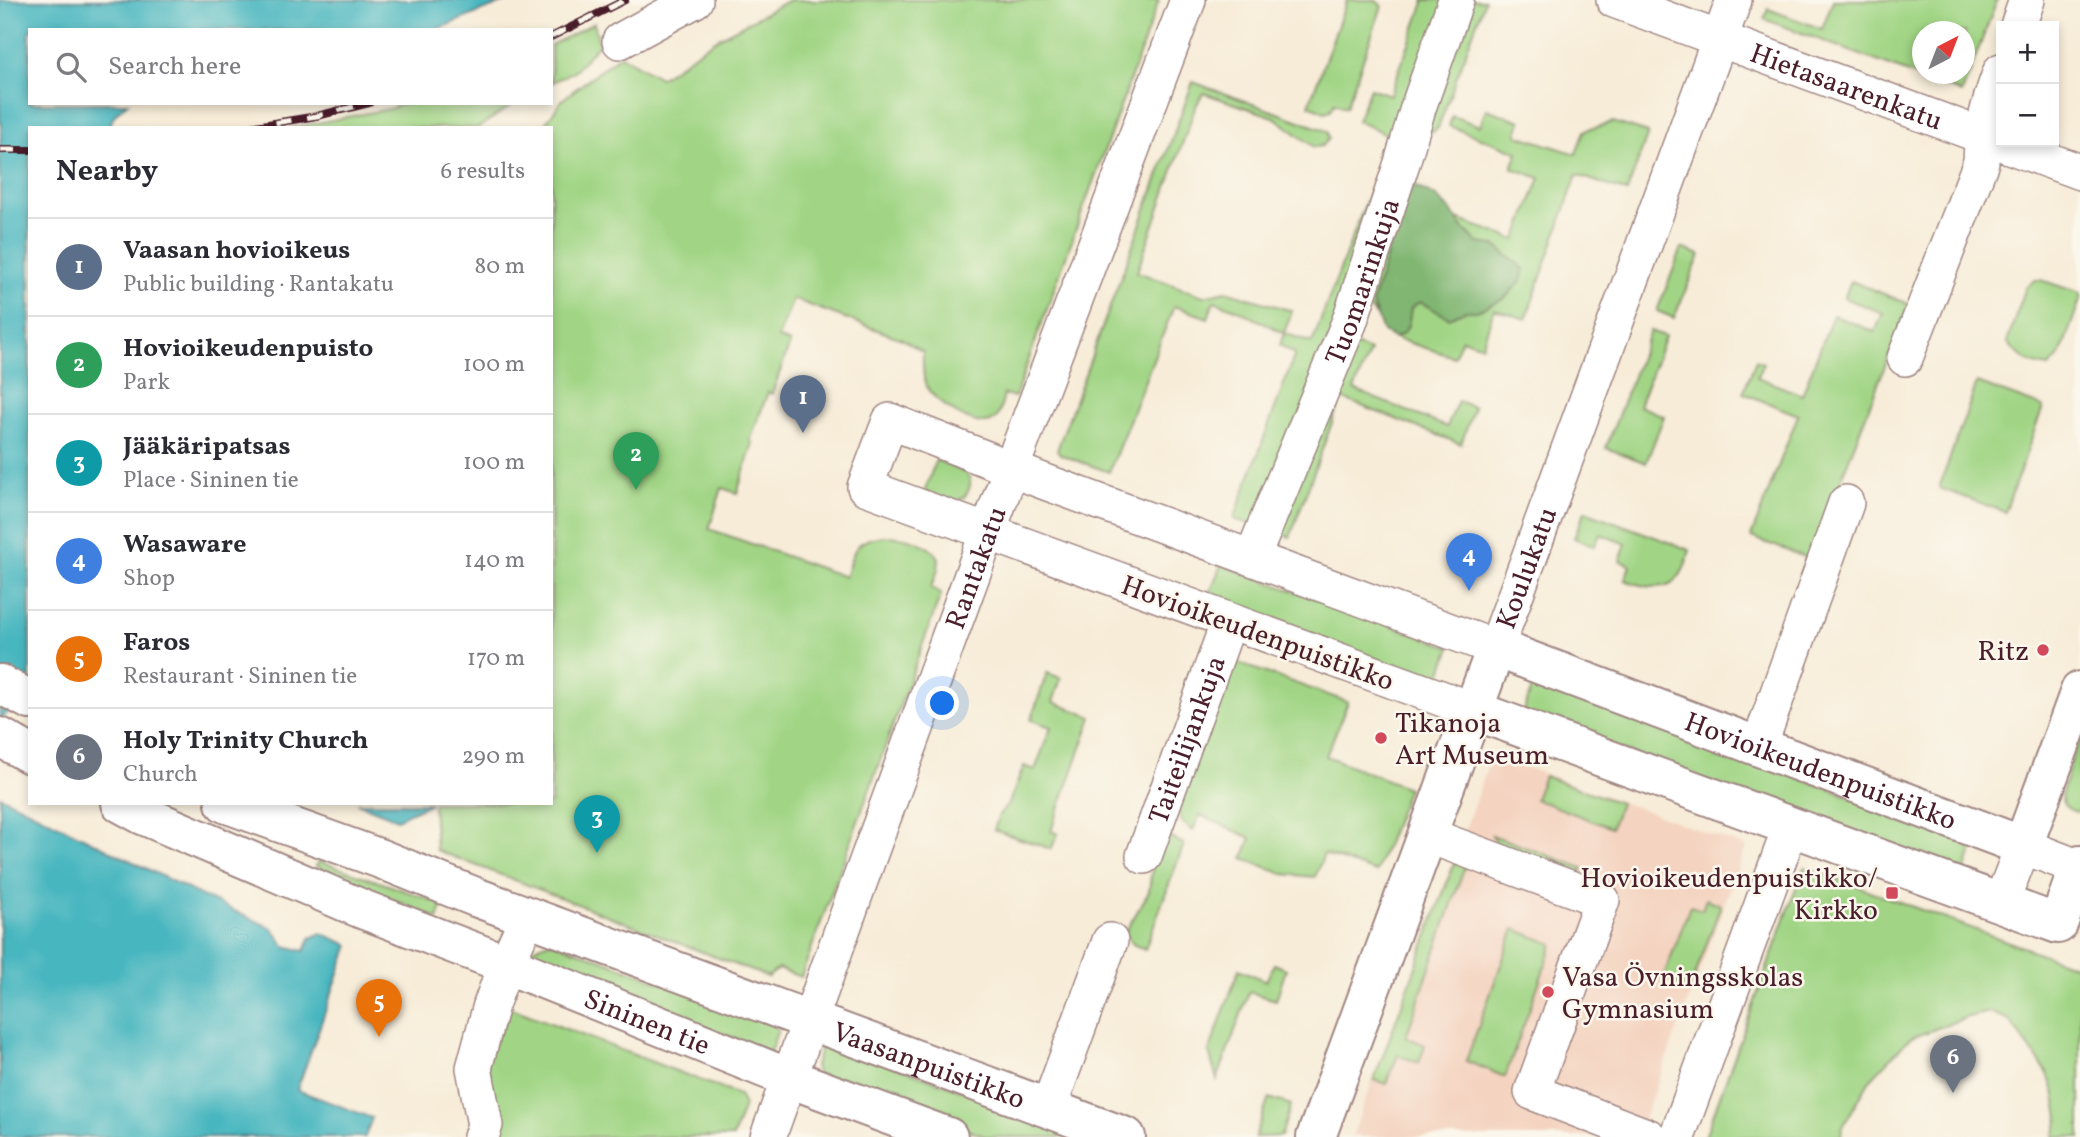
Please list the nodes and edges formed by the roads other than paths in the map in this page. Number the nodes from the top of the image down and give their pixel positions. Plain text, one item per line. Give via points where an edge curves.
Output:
1 (695, 0) edge
2 (1188, 0) edge
3 (1456, 0) edge
4 (1614, 0) edge
5 (1734, 0) edge
6 (2027, 0) edge
7 (2020, 21) edge
8 (1720, 39) junction
9 (620, 41) dead end
10 (1996, 84) edge
11 (1982, 136) junction
12 (2080, 172) edge
13 (1905, 358) dead end
14 (1012, 469) junction
15 (1846, 503) dead end
16 (988, 534) junction
17 (1252, 558) junction
18 (1229, 621) junction
19 (1496, 648) junction
20 (0, 684) edge
21 (2080, 691) edge
22 (28, 700) edge
23 (1473, 710) junction
24 (1759, 746) junction
25 (125, 805) edge
26 (231, 805) edge
27 (1791, 826) junction
28 (1427, 835) junction
29 (2022, 846) junction
30 (1144, 856) dead end
31 (2080, 867) edge
32 (2001, 903) junction
33 (528, 916) junction
34 (2069, 928) edge
35 (1110, 941) dead end
36 (506, 964) junction
37 (810, 1019) junction
38 (789, 1078) junction
39 (1048, 1109) junction
40 (481, 1137) edge
41 (768, 1137) edge
42 (948, 1137) edge
43 (1126, 1137) edge
44 (1316, 1137) edge
45 (1649, 1137) edge
46 (1677, 1137) edge

1 - 9 street
2 - 14 street, Rantakatu
3 - 17 street, Tuomarinkuja via 1349,323
4 - 8 street, Hietasaarenkatu
5 - 8 street, Koulukatu
6 - 7 street
8 - 11 street, Hietasaarenkatu
8 - 19 street, Koulukatu
10 - 11 street
11 - 12 street, Hietasaarenkatu
11 - 13 street via 1981,162
14 - 16 street, Rantakatu
14 - 16 street, Hovioikeudenpuistikko via 890,421 865,487
14 - 17 street, Hovioikeudenpuistikko
15 - 24 street
16 - 18 street, Hovioikeudenpuistikko
16 - 37 street, Rantakatu
17 - 19 street, Hovioikeudenpuistikko
18 - 23 street, Hovioikeudenpuistikko
18 - 30 street, Taiteilijankuja
19 - 23 main road, Koulukatu
19 - 24 main road, Hovioikeudenpuistikko
20 - 22 main road
21 - 29 main road
23 - 27 main road, Hovioikeudenpuistikko
23 - 28 main road, Koulukatu
24 - 29 main road, Hovioikeudenpuistikko
25 - 36 main road, Sininen tie via 362,909
26 - 33 main road, Sininen tie
27 - 32 main road, Hovioikeudenpuistikko
27 - 46 street
28 - 44 main road, Koulukatu
28 - 45 street via 1602,900 1532,1093
29 - 31 street, Hovioikeudenpuistikko
29 - 32 street
31 - 34 main road
32 - 34 main road, Hovioikeudenpuistikko
33 - 36 street
33 - 37 main road, Sininen tie
35 - 39 street
36 - 38 main road, Sininen tie
36 - 40 street via 474,1068 485,1125
37 - 38 street, Rantakatu
37 - 39 main road, Vaasanpuistikko
38 - 41 street, Rantakatu
38 - 42 main road
39 - 43 main road, Vaasanpuistikko

